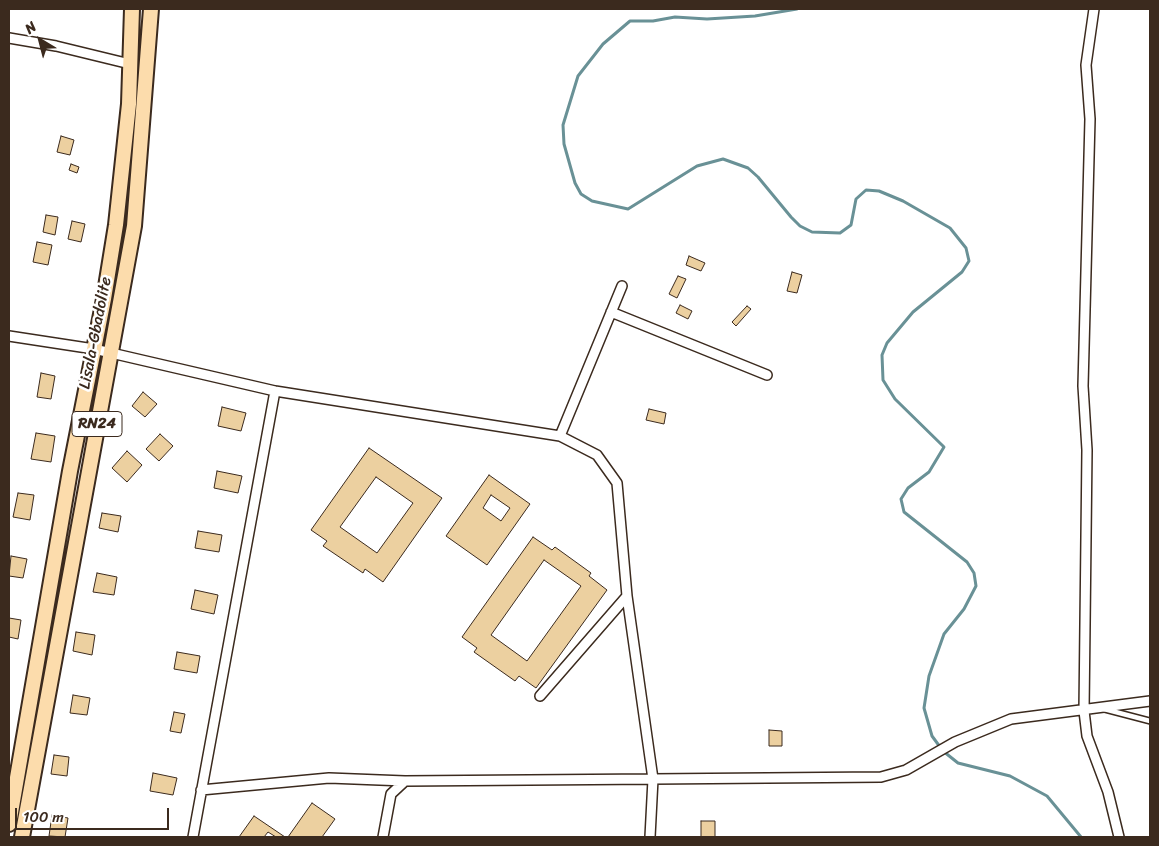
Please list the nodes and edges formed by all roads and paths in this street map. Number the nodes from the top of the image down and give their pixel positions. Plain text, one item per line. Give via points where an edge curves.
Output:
1 (132, 9) edge
2 (151, 9) edge
3 (1094, 9) edge
4 (9, 38) edge
5 (130, 64) junction
6 (622, 286) dead end
7 (611, 312) junction
8 (9, 336) edge
9 (94, 349) junction
10 (111, 353) junction
11 (767, 375) dead end
12 (275, 391) junction
13 (560, 436) junction
14 (627, 596) junction
15 (540, 696) dead end
16 (1150, 701) edge
17 (1100, 708) junction
18 (1084, 711) junction
19 (1150, 721) edge
20 (653, 780) junction
21 (405, 781) junction
22 (201, 790) junction
23 (9, 824) edge
24 (22, 837) edge
25 (193, 837) edge
26 (383, 837) edge
27 (650, 837) edge
28 (1119, 837) edge

1 - 5 main road, Lisala-Gbadolite / RN24
2 - 10 main road, Lisala-Gbadolite / RN24 via 134,226
3 - 18 street via 1086,65 1090,119 1083,386 1087,450
4 - 5 street
5 - 9 main road, Lisala-Gbadolite / RN24 via 116,225
6 - 7 street
7 - 11 street
7 - 13 street
8 - 9 street
9 - 10 street
9 - 23 main road, Lisala-Gbadolite / RN24
10 - 12 street
10 - 24 main road, Lisala-Gbadolite / RN24
12 - 13 street
12 - 22 street
13 - 14 street via 598,455 617,483
14 - 15 street
14 - 20 street
16 - 17 street
17 - 18 street
17 - 19 lane
18 - 20 street via 1011,719 955,742 906,770 881,777
18 - 28 street via 1087,736 1108,792
20 - 21 street
20 - 27 street
21 - 22 street via 329,778
21 - 26 street via 392,794
22 - 25 street

